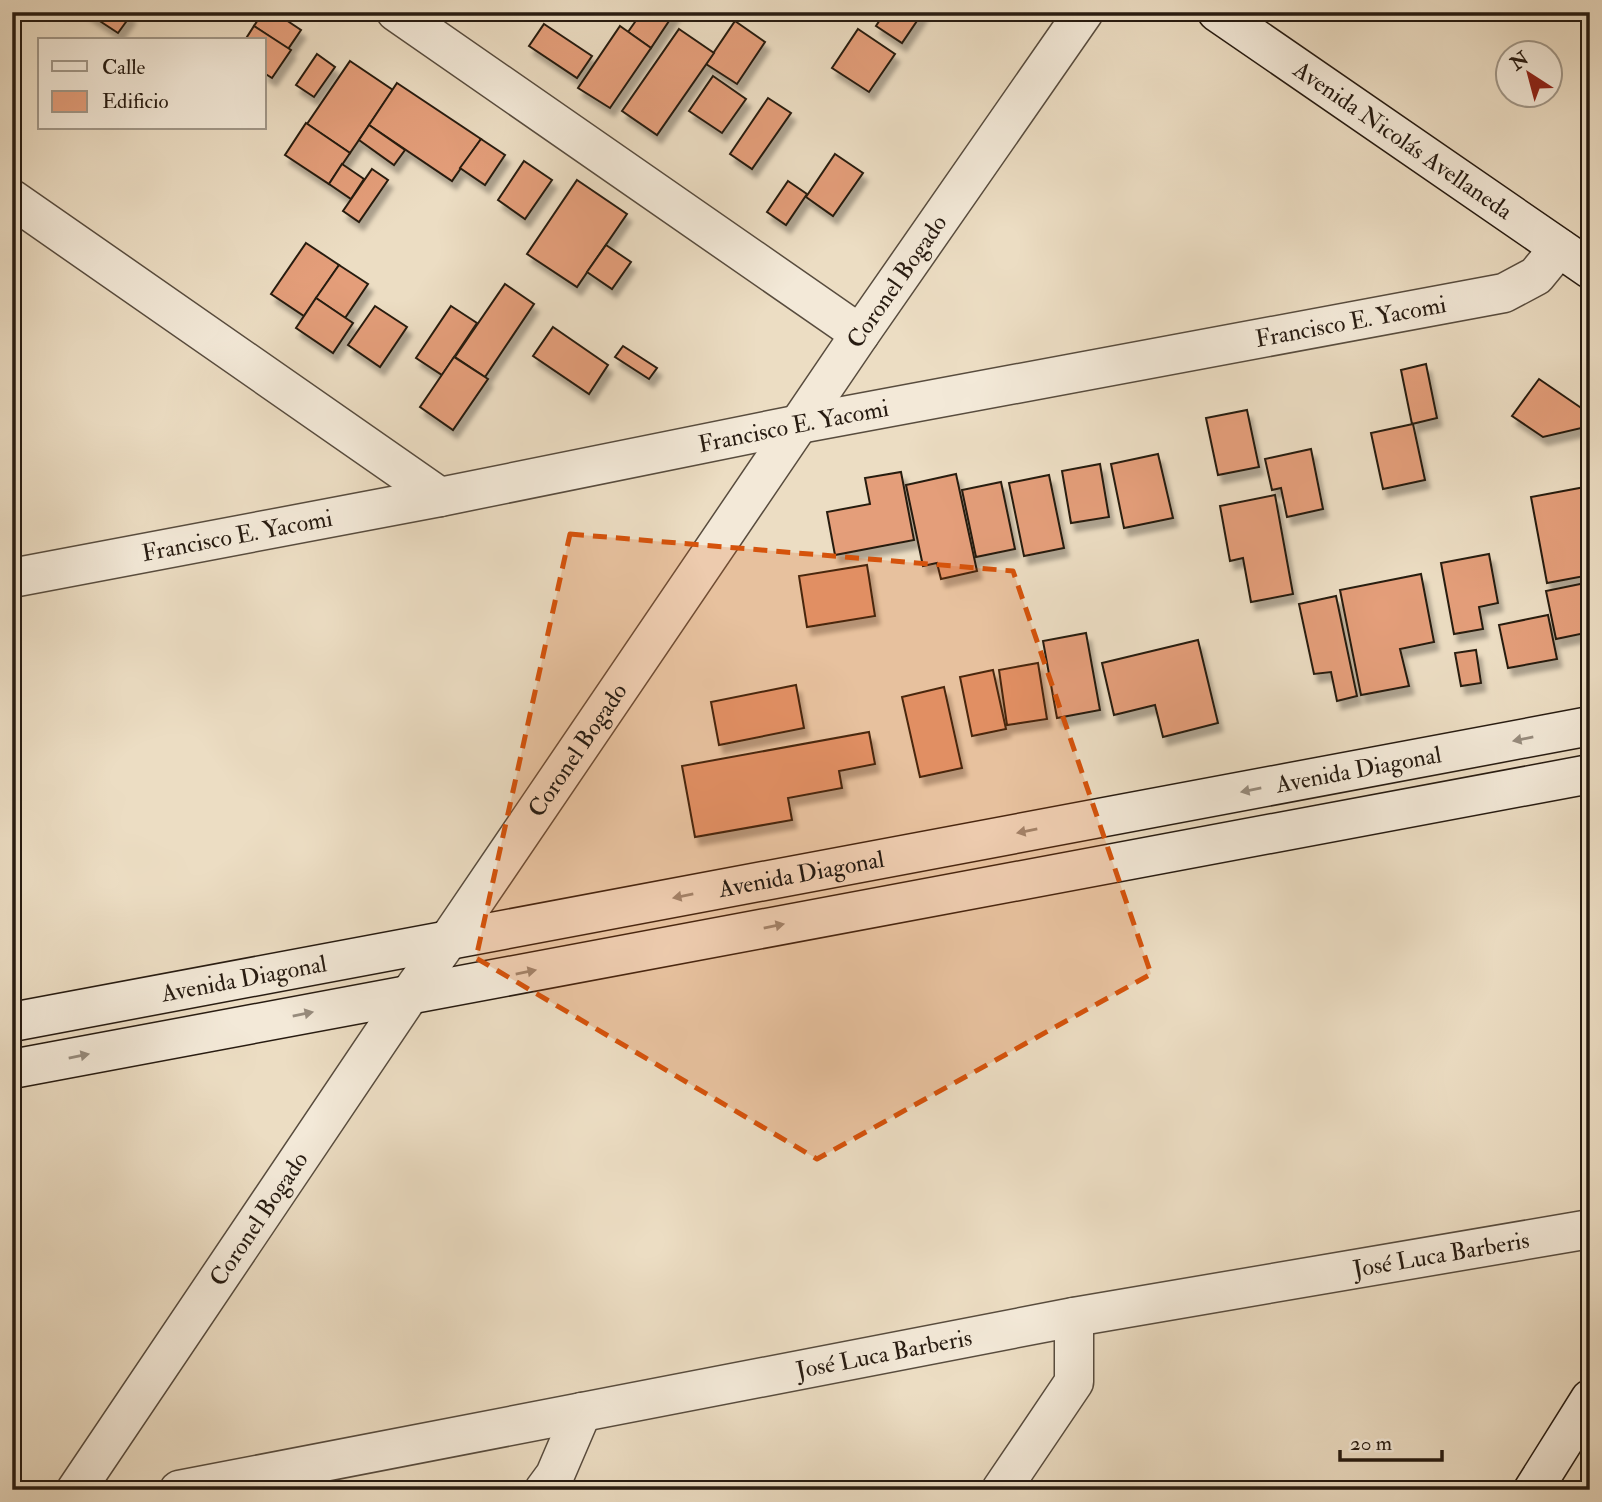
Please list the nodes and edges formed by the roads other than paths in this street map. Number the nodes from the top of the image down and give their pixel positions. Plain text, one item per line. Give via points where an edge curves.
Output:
1 (396, 12) edge
2 (1084, 12) edge
3 (1217, 12) edge
4 (12, 200) edge
5 (1574, 258) edge
6 (860, 334) junction
7 (800, 424) junction
8 (440, 497) junction
9 (12, 578) edge
10 (1590, 726) edge
11 (1590, 774) edge
12 (449, 939) junction
13 (410, 994) junction
14 (12, 1022) edge
15 (12, 1069) edge
16 (1590, 1229) edge
17 (1074, 1317) junction
18 (1590, 1399) edge
19 (582, 1412) junction
20 (76, 1490) edge
21 (179, 1490) edge
22 (544, 1490) edge
23 (1001, 1490) edge
24 (1533, 1490) edge

1 - 6 street
2 - 6 street, Coronel Bogado
3 - 5 street, Avenida Nicolás Avellaneda
4 - 8 street
5 - 7 street, Francisco E. Yacomi via 1504,293
6 - 7 street, Coronel Bogado
7 - 8 street, Francisco E. Yacomi
7 - 12 street, Coronel Bogado
8 - 9 street, Francisco E. Yacomi
10 -> 12 street, Avenida Diagonal
13 -> 11 street, Avenida Diagonal
12 - 13 street, Coronel Bogado
12 - 14 street, Avenida Diagonal
15 -> 13 street, Avenida Diagonal
13 - 20 street, Coronel Bogado
16 - 17 street, José Luca Barberis
17 - 19 street, José Luca Barberis
17 - 23 street via 1074,1382
18 - 24 street
19 - 21 street, José Luca Barberis
19 - 22 street

